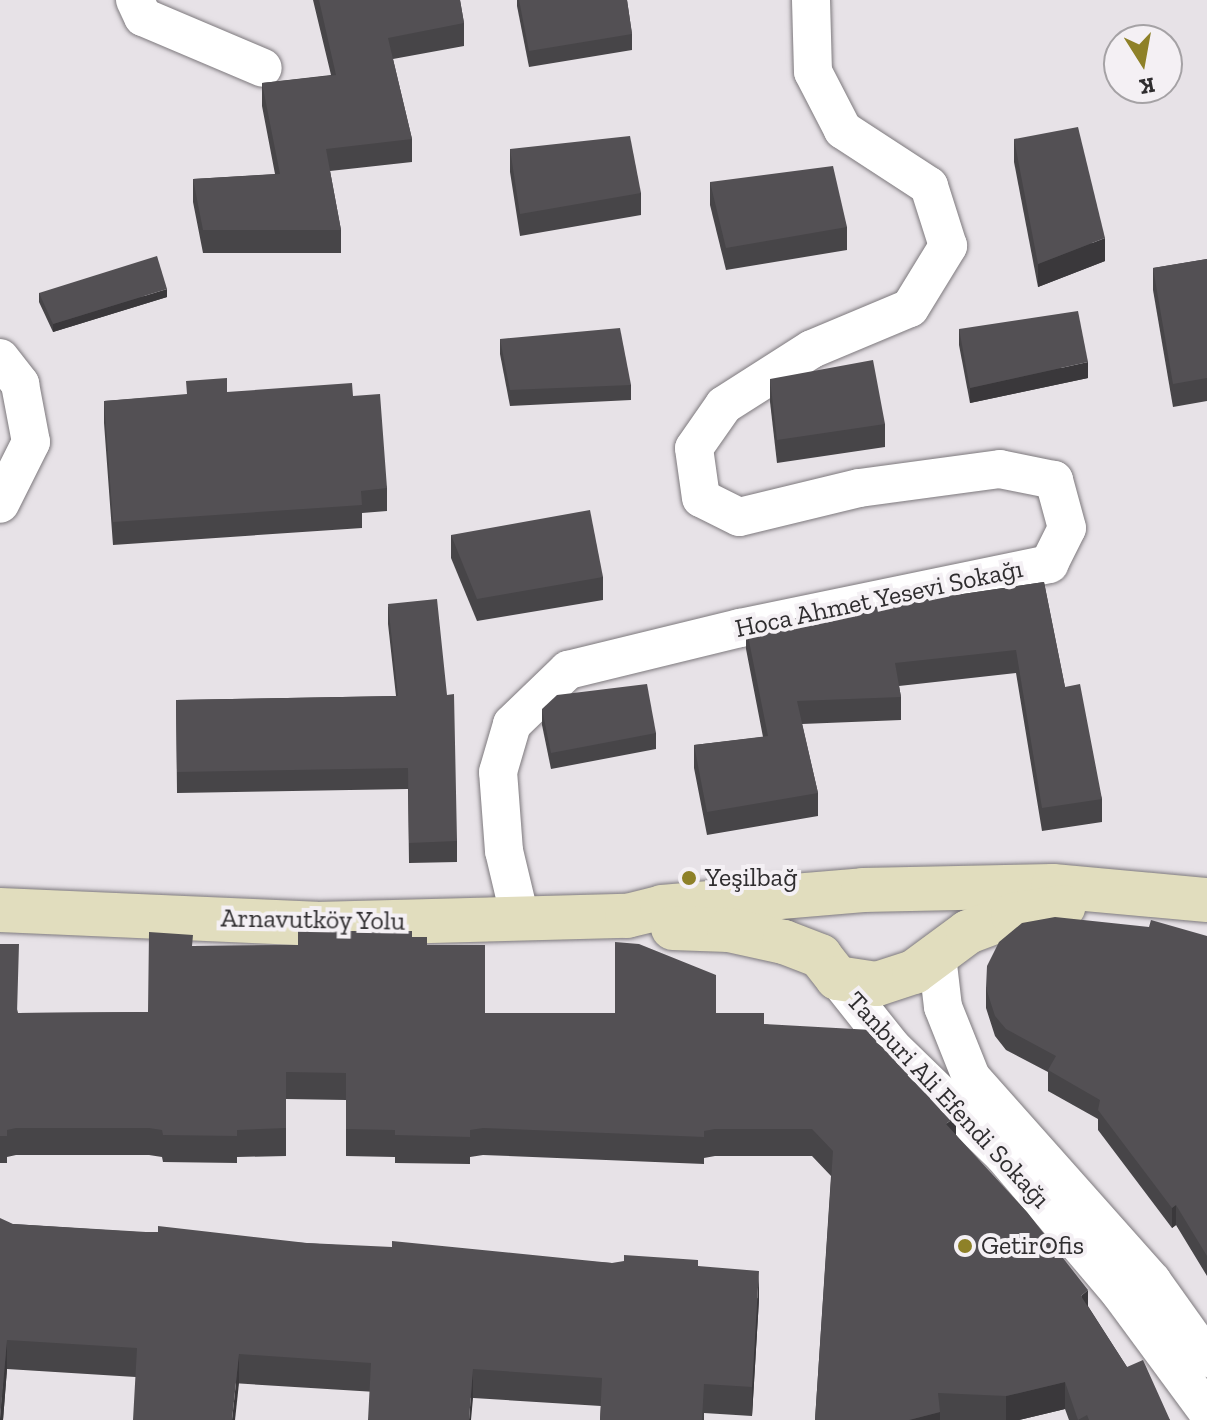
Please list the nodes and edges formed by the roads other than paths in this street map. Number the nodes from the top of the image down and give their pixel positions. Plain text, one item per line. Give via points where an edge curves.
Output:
1 (135, 0) edge
2 (811, 0) edge
3 (263, 68) dead end
4 (0, 358) edge
5 (0, 504) edge
6 (905, 890) junction
7 (846, 892) junction
8 (1128, 896) junction
9 (1207, 900) edge
10 (0, 910) edge
11 (627, 916) junction
12 (520, 918) junction
13 (937, 956) junction
14 (829, 967) junction
15 (1207, 1358) edge
16 (1207, 1411) edge

1 - 3 street via 143,17
2 - 12 street, Hoca Ahmet Yesevi Sokağı via 813,72 843,130 929,186 948,246 910,308 812,349 724,405 694,448 701,498 739,517 859,488 1000,469 1054,480 1067,528 1049,564 568,670 512,724 498,772 504,851
4 - 5 street via 20,384 31,442
6 - 7 main road
6 - 8 main road via 1046,886
6 - 13 main road via 924,906
7 - 11 main road via 677,906
7 - 14 main road via 832,904 824,922
8 - 9 main road
8 - 13 main road via 1013,915 968,932
10 - 12 main road, Arnavutköy Yolu via 316,924
11 - 12 main road, Arnavutköy Yolu
11 - 14 main road via 653,927 729,930
13 - 14 main road via 914,972 877,984
13 - 15 street, Tanburi Ali Efendi Sokağı via 943,1007 971,1077 1152,1281
14 - 16 street, Tanburi Ali Efendi Sokağı via 892,1047 1012,1166 1149,1329

